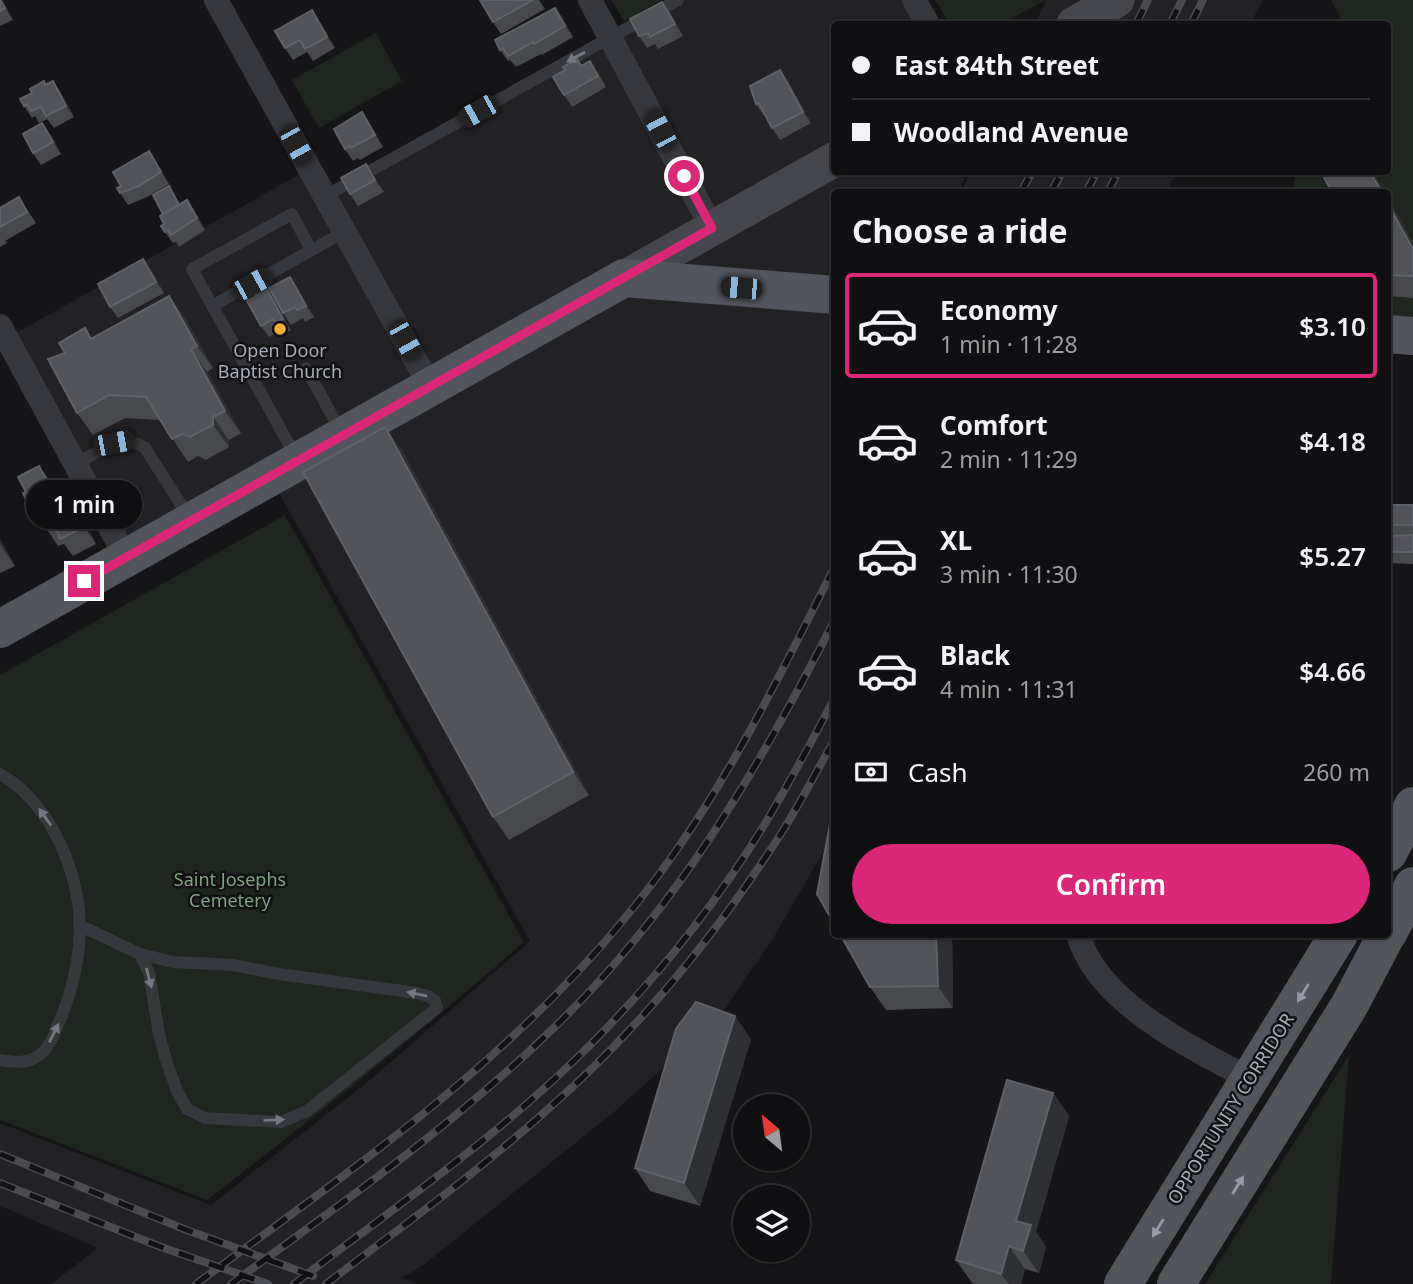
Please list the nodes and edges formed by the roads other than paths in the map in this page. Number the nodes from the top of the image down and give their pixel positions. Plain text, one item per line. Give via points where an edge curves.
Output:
1 (216, 0) edge
2 (590, 0) edge
3 (678, 0) edge
4 (914, 0) edge
5 (1117, 0) edge
6 (926, 21) edge
7 (1079, 21) edge
8 (610, 38) junction
9 (831, 161) edge
10 (325, 196) junction
11 (712, 228) junction
12 (344, 232) junction
13 (311, 250) junction
14 (624, 278) junction
15 (831, 295) edge
16 (212, 306) junction
17 (1391, 334) edge
18 (2, 335) edge
19 (1413, 336) edge
20 (306, 368) dead end
21 (430, 386) junction
22 (342, 435) junction
23 (298, 460) junction
24 (76, 465) junction
25 (191, 521) junction
26 (126, 557) junction
27 (0, 629) edge
28 (0, 774) edge
29 (1413, 806) edge
30 (1391, 847) edge
31 (1413, 886) edge
32 (79, 925) junction
33 (1391, 927) edge
34 (1079, 938) edge
35 (1337, 938) edge
36 (1385, 938) edge
37 (140, 954) junction
38 (0, 1060) edge
39 (1250, 1079) junction
40 (1123, 1284) edge
41 (1176, 1284) edge

1 - 10 street
2 - 8 street
3 - 8 lane
4 - 6 street
5 - 7 main road, bridge
8 -> 10 lane
8 - 11 street
9 - 11 main road
10 - 12 street
11 - 14 main road
12 - 13 lane
12 - 21 street
13 - 16 lane
13 - 16 lane via 292,214 192,269
14 - 15 main road
14 - 21 main road
16 - 23 lane
17 - 19 main road
18 - 24 street
20 - 22 lane
21 - 22 main road
22 - 23 main road
23 - 25 main road
24 - 25 lane via 114,443 137,442 145,447
24 - 26 street
25 - 26 main road
26 - 27 main road
32 -> 28 lane via 74,888 56,834 42,811
29 - 30 main road
31 - 33 main road
32 - 37 lane
38 -> 32 lane via 18,1064 45,1051 71,990
34 - 39 street via 1097,971 1135,1010
35 -> 39 main road, OPPORTUNITY CORRIDOR
41 -> 36 main road via 1349,1006
37 -> 37 lane via 149,973 171,1075 187,1109 205,1118 281,1122 307,1111 437,1008 435,1001 417,993
39 -> 40 main road, OPPORTUNITY CORRIDOR

